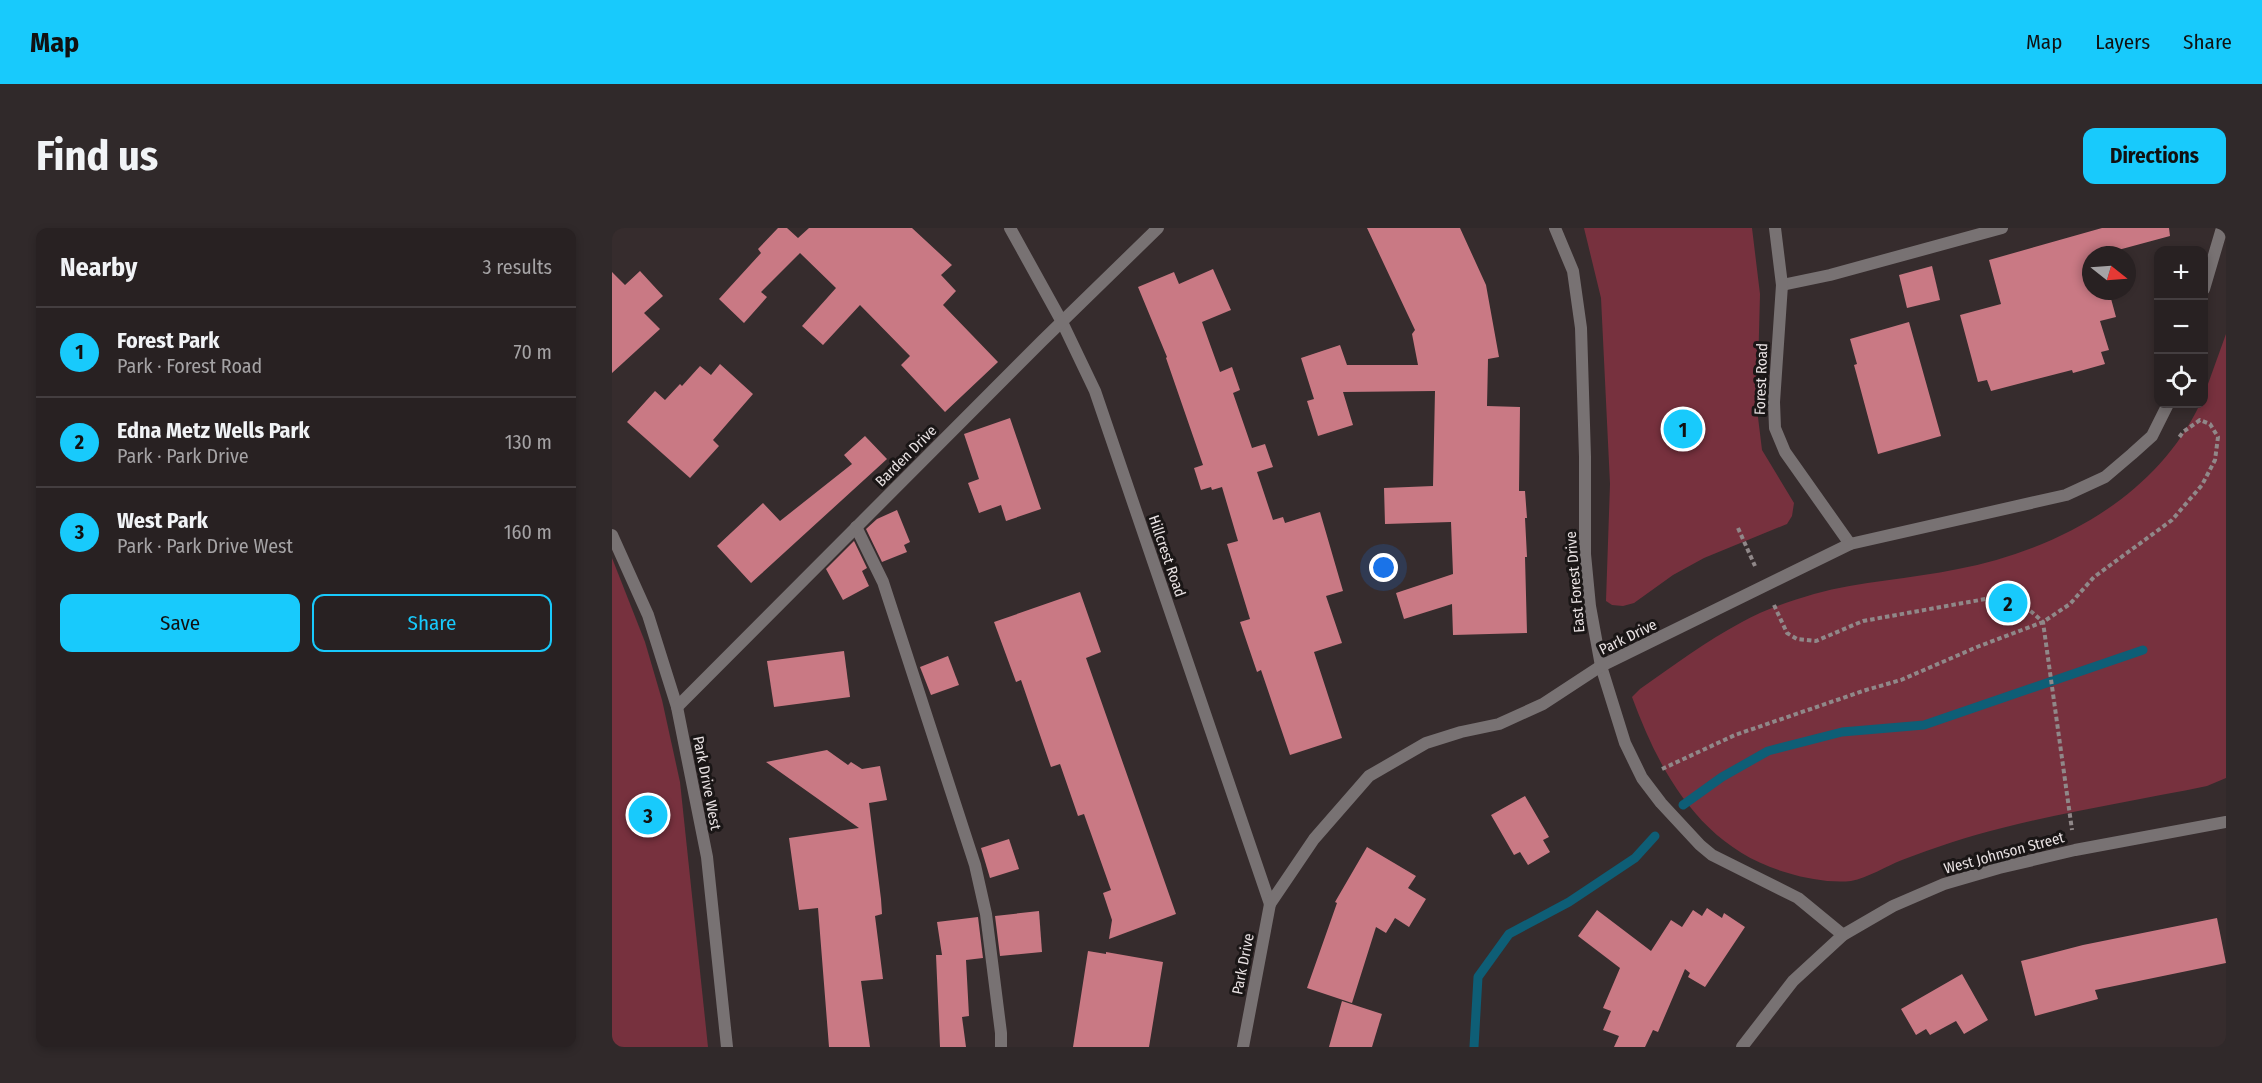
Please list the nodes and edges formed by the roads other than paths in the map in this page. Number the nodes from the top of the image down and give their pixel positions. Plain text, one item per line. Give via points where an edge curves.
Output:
1 (1010, 228) edge
2 (1158, 228) edge
3 (1555, 228) edge
4 (1775, 228) edge
5 (2002, 228) edge
6 (2222, 228) edge
7 (2208, 275) edge
8 (1782, 285) junction
9 (1062, 322) junction
10 (2166, 408) edge
11 (856, 527) junction
12 (612, 535) edge
13 (1850, 544) junction
14 (1600, 666) junction
15 (677, 707) junction
16 (2226, 822) edge
17 (1270, 904) junction
18 (1843, 935) junction
19 (727, 1047) edge
20 (1001, 1047) edge
21 (1243, 1047) edge
22 (1742, 1047) edge

1 - 9 street, Hillcrest Road
2 - 9 street, Barden Drive
3 - 14 street, East Forest Drive via 1573,271 1581,328 1585,554
4 - 8 street, Forest Road
5 - 8 street
6 - 7 street
8 - 13 street, Forest Road via 1775,428 1785,452
9 - 11 street, Barden Drive
9 - 17 street, Hillcrest Road via 1095,391
10 - 13 street, Park Drive via 2152,436 2141,446 2105,477 2066,495
11 - 15 street, Barden Drive
11 - 20 street via 883,582 975,865 986,914
12 - 15 street, Park Drive West via 648,615
13 - 14 street, Park Drive
14 - 17 street, Park Drive via 1543,704 1500,723 1426,743 1369,776 1314,839
14 - 18 street, East Forest Drive via 1624,743 1642,778 1688,834 1706,850 1798,898
15 - 19 street, Park Drive West via 706,857
16 - 18 street, West Johnson Street via 1999,867 1944,884 1893,906
17 - 21 street, Park Drive
18 - 22 street, West Johnson Street via 1793,981

